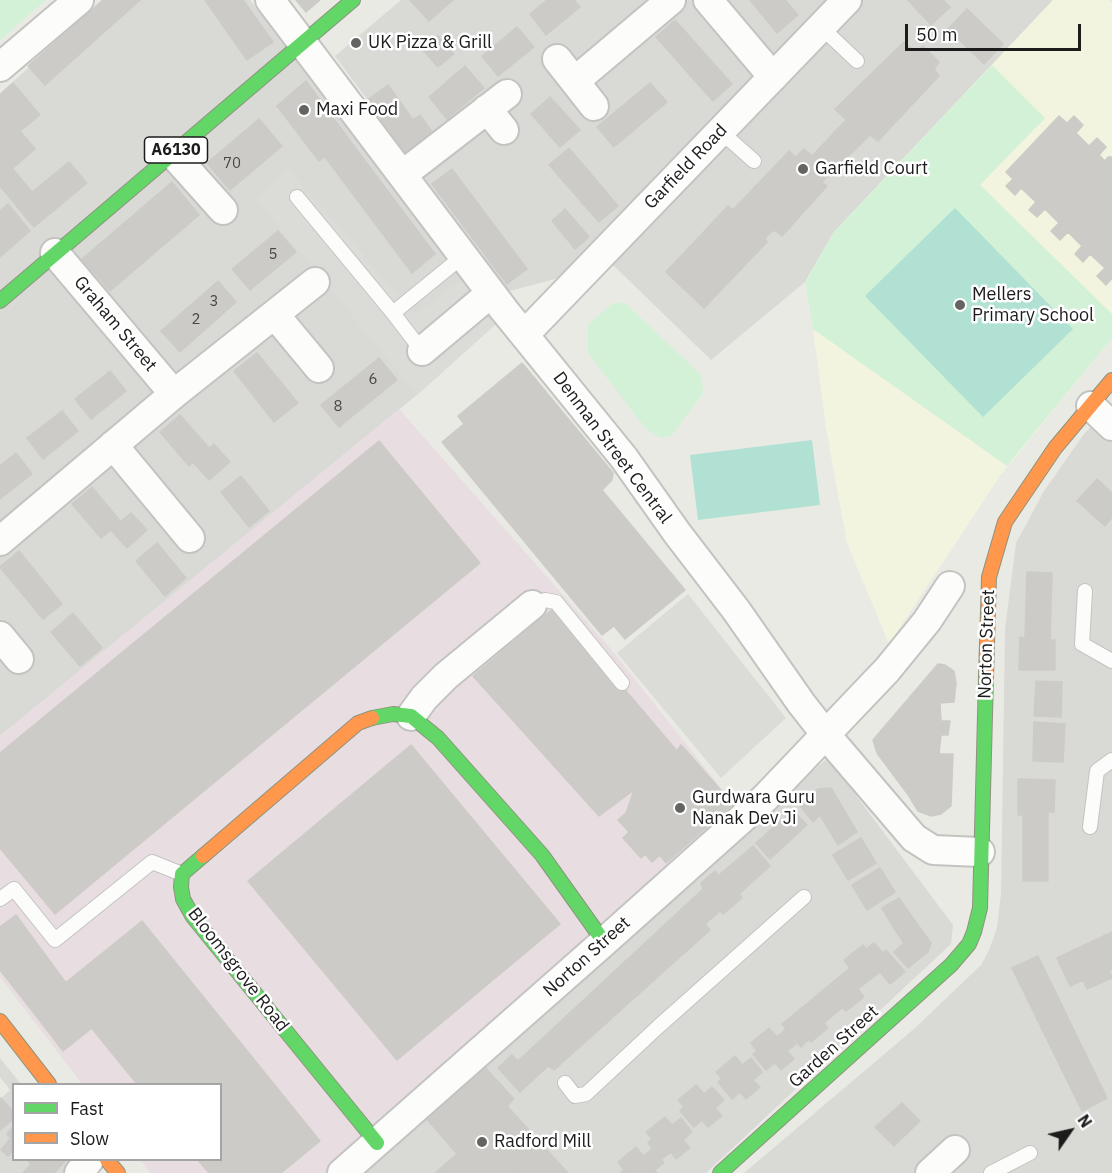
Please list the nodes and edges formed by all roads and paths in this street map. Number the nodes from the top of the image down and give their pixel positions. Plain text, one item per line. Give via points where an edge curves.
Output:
1 (79, 0) edge
2 (270, 0) edge
3 (353, 0) edge
4 (672, 0) edge
5 (708, 0) edge
6 (847, 0) edge
7 (821, 27) junction
8 (303, 43) junction
9 (557, 58) dead end
10 (857, 62) dead end
11 (0, 67) edge
12 (773, 77) junction
13 (575, 81) junction
14 (594, 105) dead end
15 (499, 111) dead end
16 (720, 131) junction
17 (172, 153) junction
18 (754, 161) dead end
19 (402, 175) junction
20 (297, 197) dead end
21 (223, 210) dead end
22 (55, 253) junction
23 (463, 256) junction
24 (315, 282) dead end
25 (491, 293) junction
26 (0, 301) edge
27 (393, 313) junction
28 (275, 315) junction
29 (525, 334) junction
30 (422, 351) joint
31 (319, 368) dead end
32 (1112, 380) edge
33 (174, 394) junction
34 (1091, 406) junction
35 (1112, 426) edge
36 (113, 445) junction
37 (185, 522) dead end
38 (0, 542) edge
39 (950, 586) dead end
40 (1085, 591) dead end
41 (532, 605) joint
42 (0, 636) edge
43 (19, 659) dead end
44 (1112, 661) edge
45 (622, 683) dead end
46 (411, 716) junction
47 (826, 735) junction
48 (1112, 760) edge
49 (1090, 827) dead end
50 (980, 852) junction
51 (182, 874) junction
52 (804, 897) dead end
53 (0, 899) edge
54 (604, 942) junction
55 (969, 945) joint
56 (0, 1022) edge
57 (48, 1083) edge
58 (564, 1083) dead end
59 (377, 1143) junction
60 (956, 1150) dead end
61 (1030, 1153) dead end
62 (88, 1161) edge
63 (108, 1161) edge
64 (933, 1172) edge
65 (79, 1173) edge
66 (118, 1173) edge
67 (342, 1173) edge
68 (720, 1173) edge
69 (991, 1173) edge

1 - 11 street
2 - 8 street, Denman Street Central
3 - 8 street, A6130
4 - 13 street
5 - 12 street
6 - 7 street, Garfield Road
7 - 10 lane
7 - 12 street, Garfield Road
8 - 17 street, A6130
8 - 19 street, Denman Street Central
9 - 13 street
12 - 16 street, Garfield Road
13 - 14 street
15 - 19 street
16 - 18 lane
16 - 29 street, Garfield Road
17 - 21 street
17 - 22 street, A6130
19 - 23 street, Denman Street Central
20 - 27 lane
22 - 26 street, A6130
22 - 33 street, Graham Street
23 - 25 street, Denman Street Central
23 - 27 lane
24 - 28 street
25 - 29 street, Denman Street Central
25 - 30 street
27 - 30 lane
28 - 31 street
28 - 33 street
29 - 47 street, Denman Street Central via 624,458
32 - 34 street, Norton Street
33 - 36 street
34 - 35 street
34 - 50 street, Norton Street via 1055,448 1005,522 989,577
36 - 37 street
36 - 38 street
39 - 47 street, Norton Street via 887,670
40 - 44 lane via 1082,644
41 - 45 lane via 545,600 556,602
41 - 46 street via 446,676
42 - 43 street
46 - 51 street via 376,716 358,723
46 - 54 street via 438,738 542,855
47 - 50 street, Denman Street Central via 914,838 933,850
47 - 54 street, Norton Street via 765,798
48 - 49 lane via 1097,771
50 - 55 street, Norton Street via 980,908
51 - 53 lane via 152,862 55,940 14,889
51 - 59 street, Bloomsgrove Road via 183,899 193,917
52 - 58 lane via 586,1094 575,1096
54 - 59 street, Norton Street
55 - 68 street, Garden Street
56 - 57 street
59 - 67 street, Norton Street
60 - 64 street
61 - 69 lane
62 - 65 street
63 - 66 street

